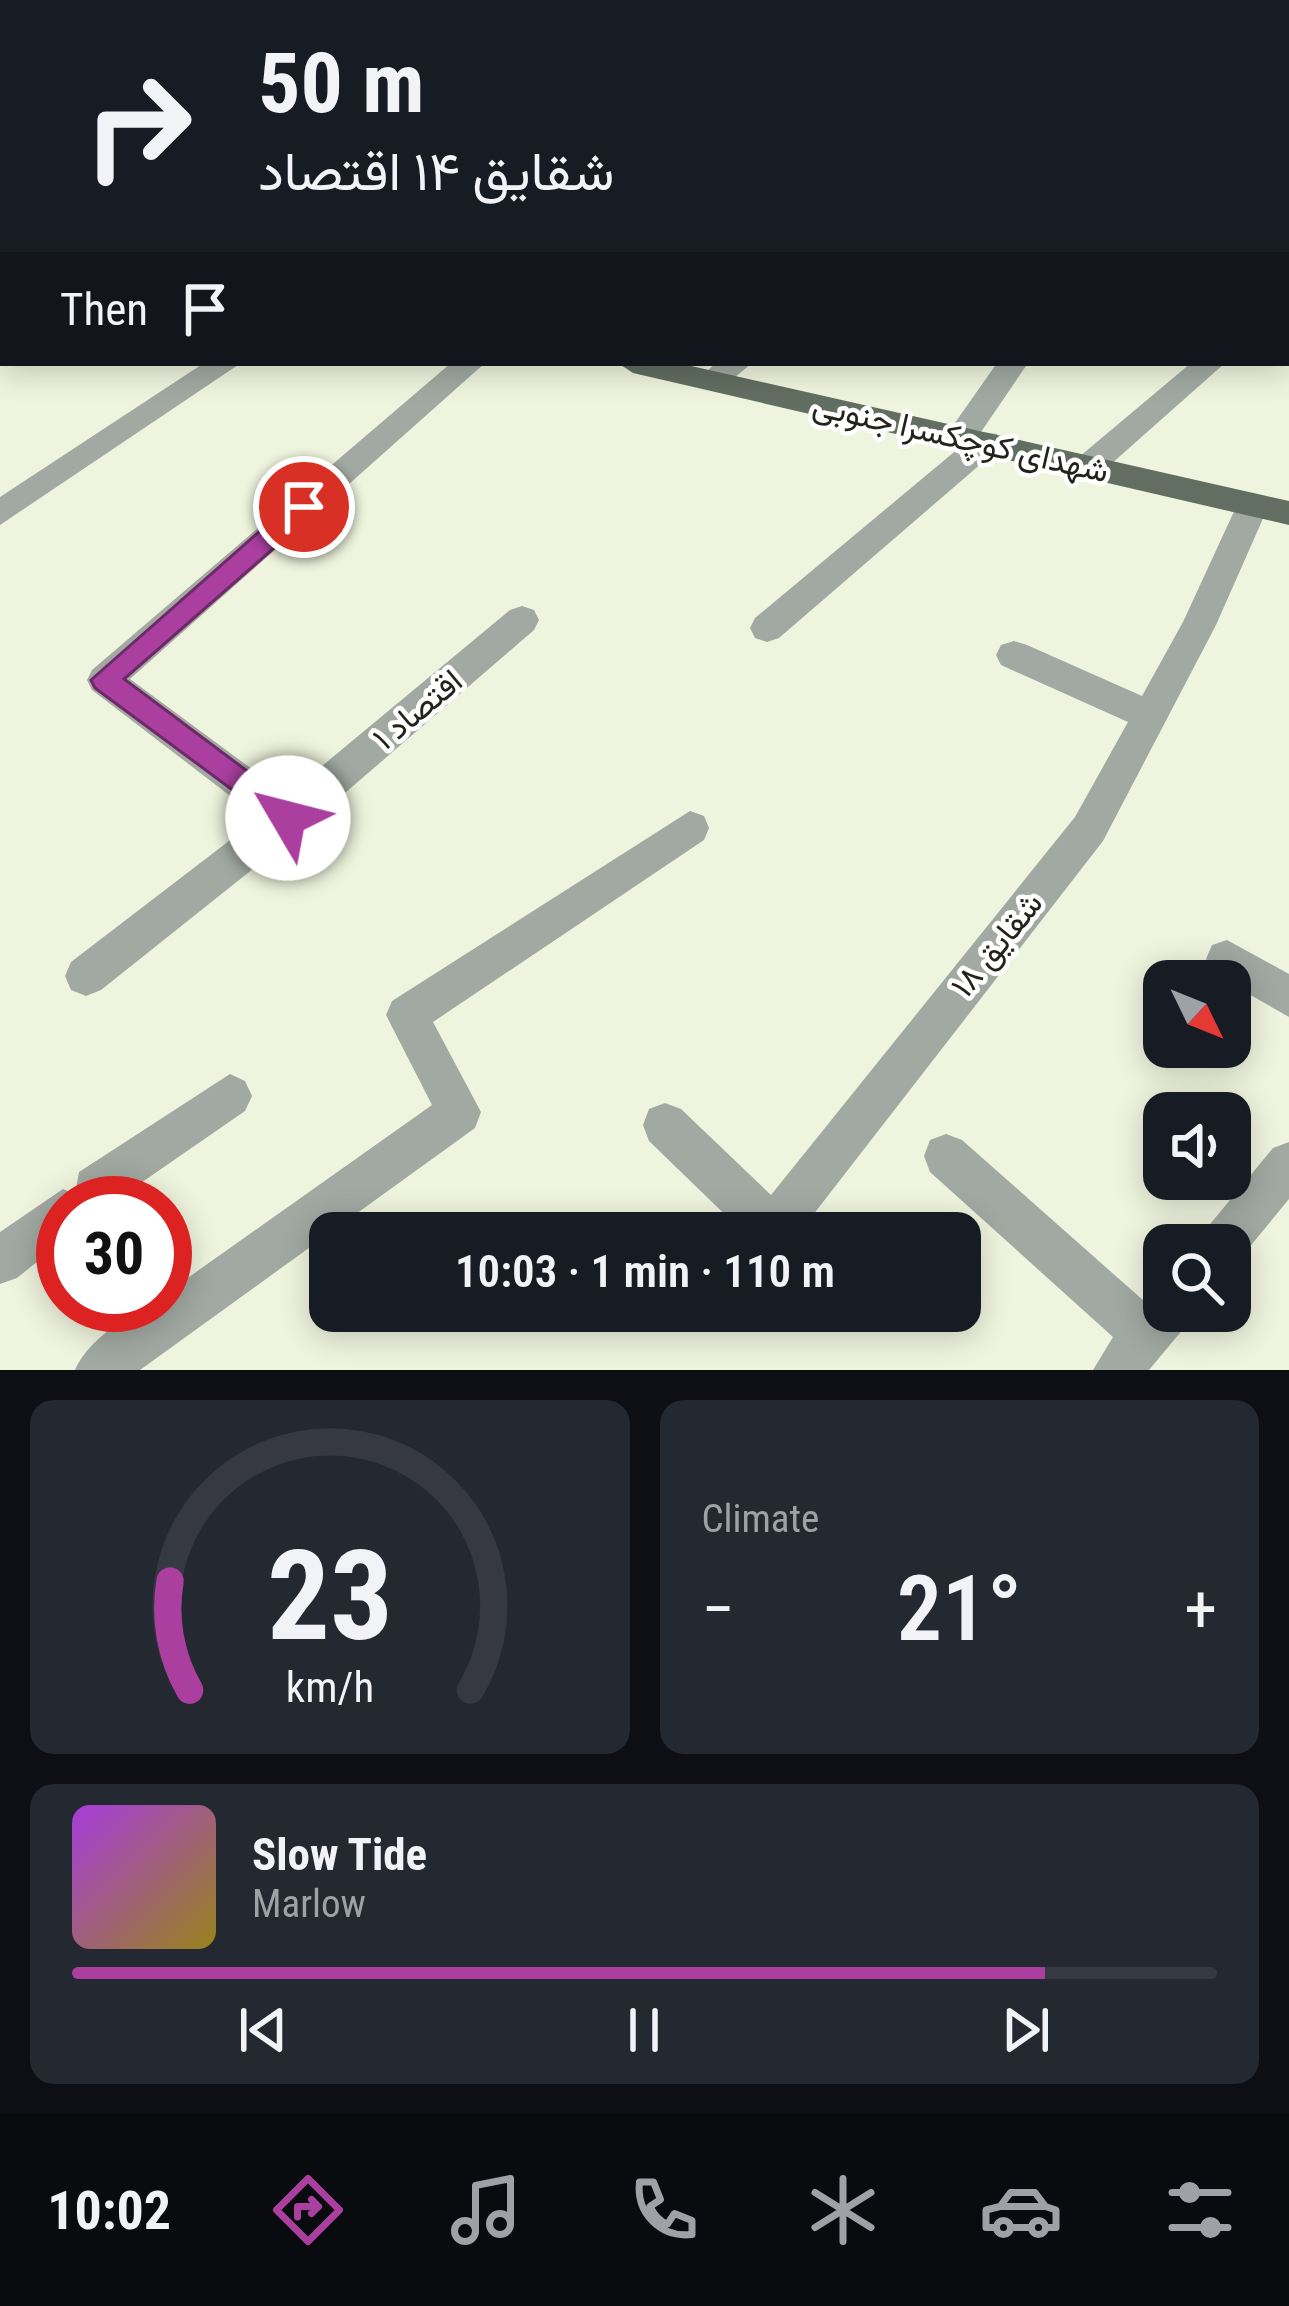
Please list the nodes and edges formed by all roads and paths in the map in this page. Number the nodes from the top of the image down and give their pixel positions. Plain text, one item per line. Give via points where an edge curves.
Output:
1 (221, 366) edge
2 (467, 366) edge
3 (663, 366) edge
4 (1011, 366) edge
5 (1206, 366) edge
6 (724, 372) edge
7 (974, 440) junction
8 (1090, 465) junction
9 (1271, 509) edge
10 (0, 513) edge
11 (522, 620) dead end
12 (767, 628) dead end
13 (1014, 656) dead end
14 (1150, 716) junction
15 (288, 818) junction
16 (690, 828) dead end
17 (1227, 959) dead end
18 (86, 976) dead end
19 (1289, 997) edge
20 (230, 1096) dead end
21 (665, 1124) dead end
22 (946, 1156) dead end
23 (1289, 1163) edge
24 (120, 1176) edge
25 (1239, 1224) edge
26 (36, 1236) edge
27 (0, 1261) edge
28 (192, 1291) edge
29 (138, 1332) edge
30 (1142, 1348) edge
31 (99, 1370) edge

1 - 10 street
2 - 15 street via 105,680
3 - 6 main road, شهدای کوچکسرا جنوبی
4 - 7 street
5 - 8 street
6 - 7 main road, شهدای کوچکسرا جنوبی
7 - 8 main road, شهدای کوچکسرا جنوبی
7 - 12 street
8 - 9 main road, شهدای کوچکسرا جنوبی
9 - 14 street, شقایق ۱۸
11 - 15 street, اقتصاد ۱
13 - 14 street
14 - 21 street, شقایق ۱۸ via 1089,829 773,1228
15 - 18 street, اقتصاد ۱
16 - 28 street via 406,1015 459,1112
17 - 19 street
20 - 24 street
22 - 30 street
23 - 25 street
26 - 27 street
29 - 31 street

